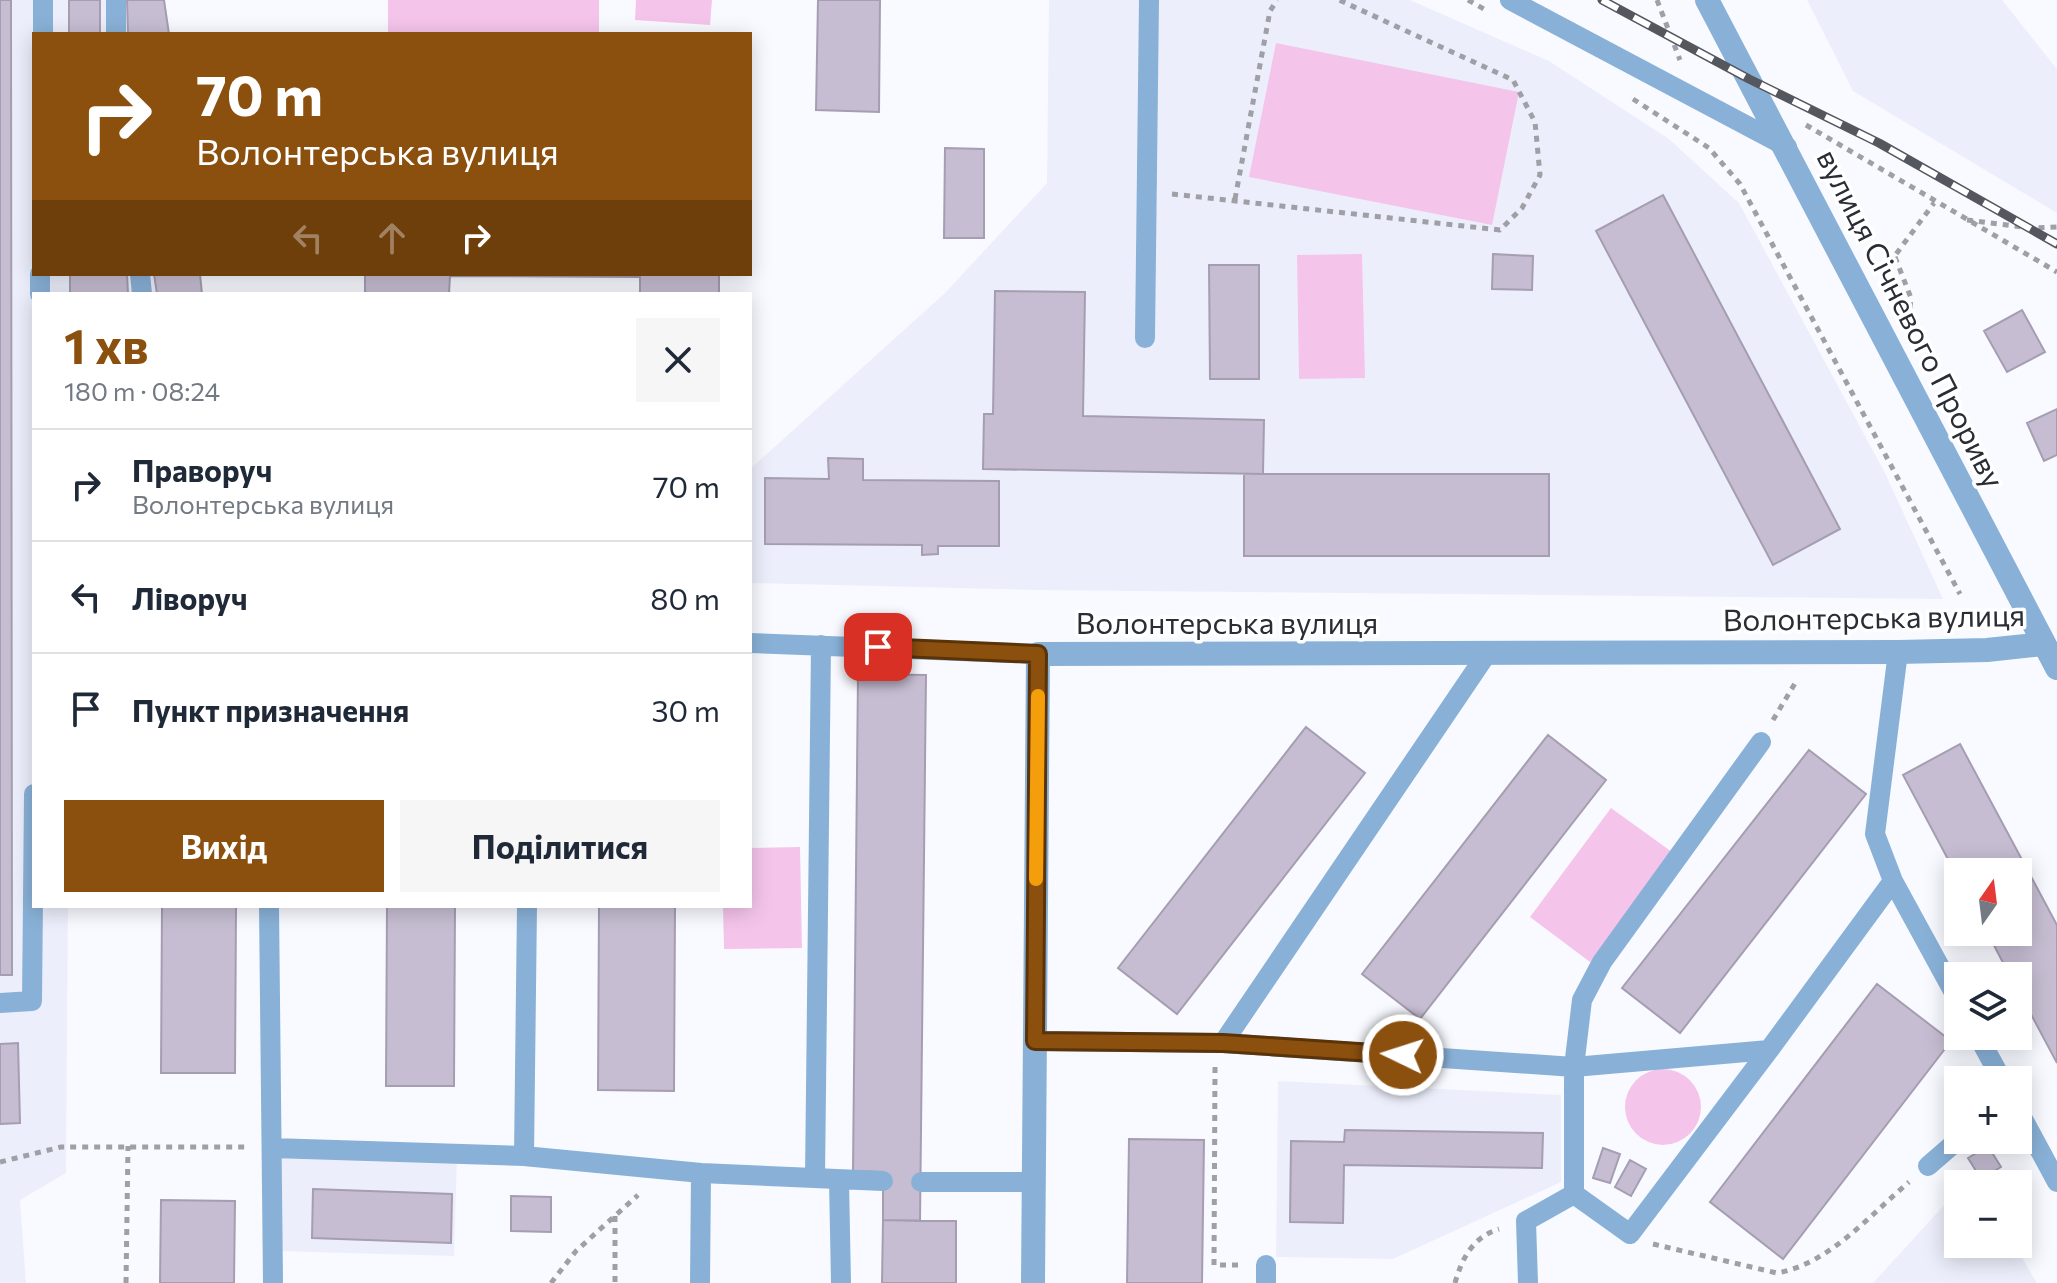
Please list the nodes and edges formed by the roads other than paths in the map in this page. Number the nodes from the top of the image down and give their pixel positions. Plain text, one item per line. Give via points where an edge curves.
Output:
1 (43, 0) edge
2 (116, 0) edge
3 (1149, 0) edge
4 (1510, 0) edge
5 (1704, 3) edge
6 (43, 32) edge
7 (116, 32) edge
8 (1787, 147) junction
9 (1145, 338) dead end
10 (752, 643) edge
11 (2044, 644) junction
12 (821, 645) junction
13 (1488, 652) junction
14 (1898, 652) junction
15 (1038, 654) junction
16 (2057, 668) edge
17 (1761, 742) road end
18 (1893, 881) junction
19 (33, 908) edge
20 (269, 908) edge
21 (527, 908) edge
22 (1944, 974) edge
23 (0, 1003) edge
24 (1035, 1041) junction
25 (1219, 1042) junction
26 (1769, 1050) junction
27 (1574, 1067) junction
28 (2032, 1136) edge
29 (272, 1148) junction
30 (1944, 1152) edge
31 (524, 1156) junction
32 (1928, 1166) road end
33 (701, 1173) junction
34 (815, 1178) junction
35 (839, 1180) junction
36 (883, 1181) dead end
37 (921, 1182) dead end
38 (1034, 1182) junction
39 (2057, 1182) edge
40 (1574, 1194) junction
41 (273, 1283) edge
42 (700, 1283) edge
43 (841, 1283) edge
44 (1033, 1283) edge
45 (1528, 1283) edge

1 - 6 lane
2 - 7 lane
3 - 9 lane
4 - 8 lane
5 - 8 street, вулиця Січневого Прориву
8 - 11 street, вулиця Січневого Прориву
10 - 12 lane
11 - 14 street, Волонтерська вулиця
11 - 16 street, вулиця Січневого Прориву
12 - 15 lane
12 - 34 lane
13 - 14 street, Волонтерська вулиця
13 - 15 street, Волонтерська вулиця
13 - 25 lane
14 - 18 lane via 1875,834
15 - 24 street, Волонтерська вулиця
17 - 27 lane via 1602,962 1582,1000
18 - 22 lane
18 - 26 lane
19 - 23 lane via 32,1001
20 - 29 lane
21 - 31 lane
24 - 25 lane
24 - 38 street, Волонтерська вулиця
25 - 27 lane
26 - 27 lane
26 - 40 lane via 1630,1234
27 - 40 lane
28 - 39 lane
29 - 31 lane
29 - 41 lane
30 - 32 lane
31 - 33 lane
33 - 34 lane
33 - 42 lane
34 - 35 lane
35 - 36 lane
35 - 43 lane
37 - 38 lane
38 - 44 street, Волонтерська вулиця
40 - 45 lane via 1526,1221

